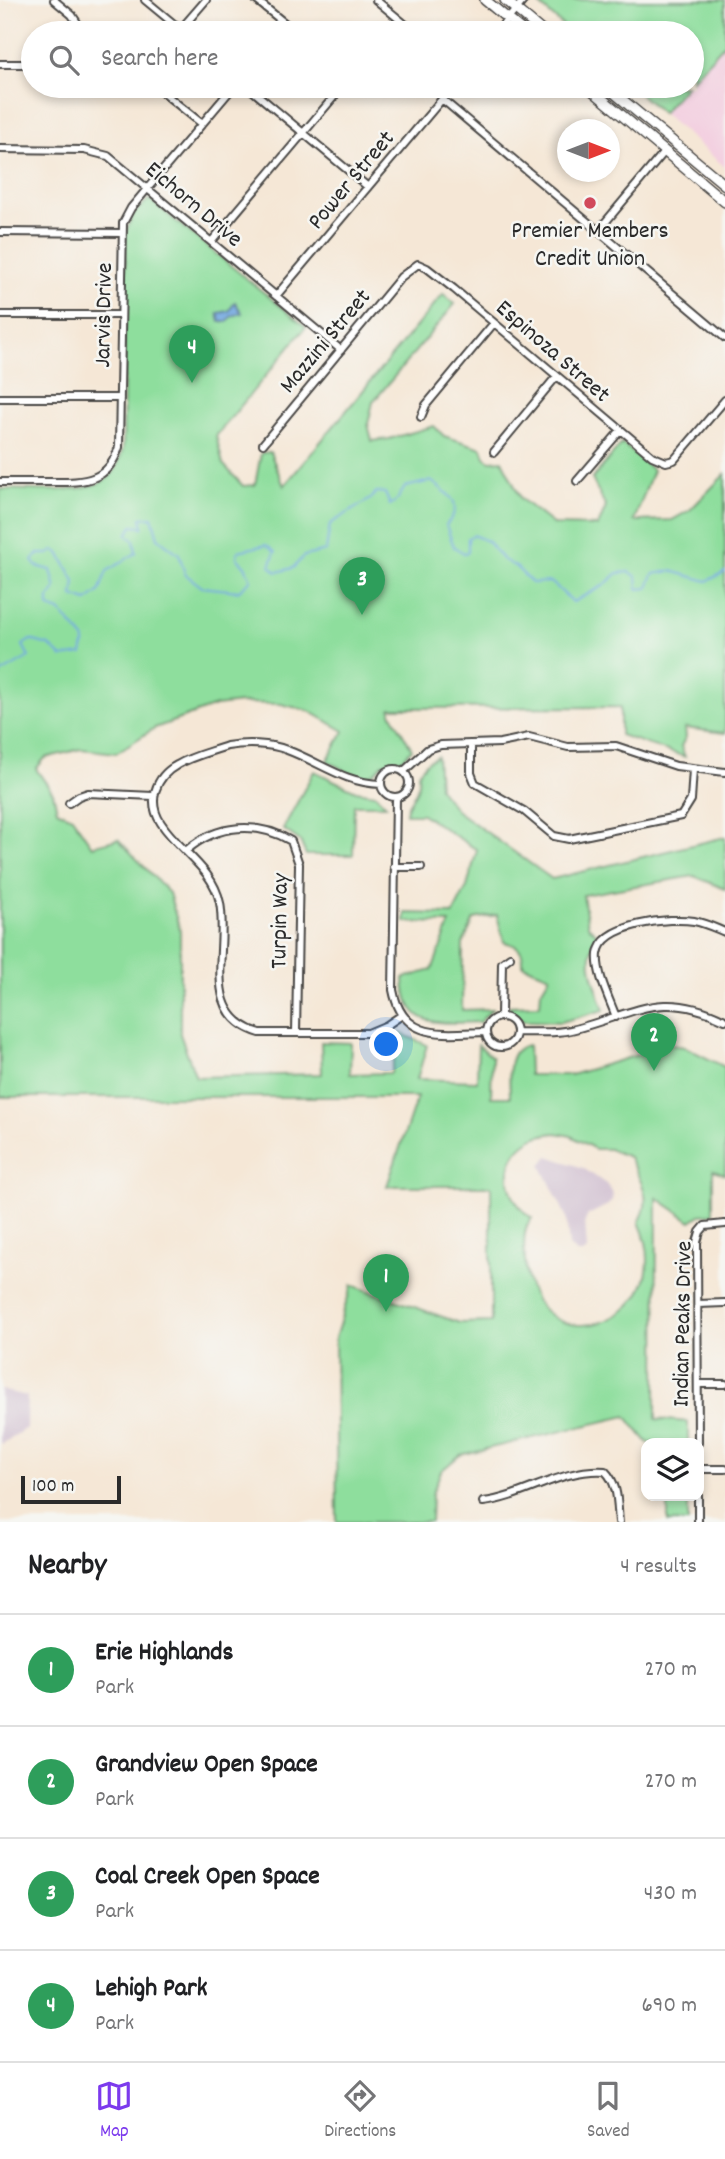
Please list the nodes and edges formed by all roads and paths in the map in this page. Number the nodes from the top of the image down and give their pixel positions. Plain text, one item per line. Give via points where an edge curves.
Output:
1 (54, 0) edge
2 (145, 0) edge
3 (206, 0) edge
4 (256, 0) edge
5 (376, 0) edge
6 (485, 0) edge
7 (505, 0) edge
8 (524, 0) edge
9 (516, 9) junction
10 (508, 19) junction
11 (76, 21) edge
12 (170, 21) edge
13 (190, 21) edge
14 (281, 21) edge
15 (401, 21) edge
16 (510, 21) edge
17 (530, 21) edge
18 (0, 64) edge
19 (21, 64) edge
20 (170, 98) edge
21 (223, 98) edge
22 (261, 98) edge
23 (333, 98) edge
24 (601, 98) edge
25 (620, 98) edge
26 (442, 99) joint
27 (201, 123) junction
28 (303, 134) junction
29 (0, 149) edge
30 (665, 151) junction
31 (725, 185) edge
32 (368, 187) junction
33 (148, 188) junction
34 (725, 202) edge
35 (598, 231) junction
36 (0, 232) edge
37 (122, 233) junction
38 (212, 241) junction
39 (418, 264) joint
40 (276, 296) junction
41 (0, 315) edge
42 (121, 315) junction
43 (494, 323) junction
44 (725, 338) edge
45 (341, 350) junction
46 (556, 377) junction
47 (0, 398) edge
48 (120, 398) junction
49 (725, 400) edge
50 (421, 417) dead end
51 (620, 431) junction
52 (263, 444) dead end
53 (494, 452) dead end
54 (577, 481) dead end
55 (0, 482) edge
56 (471, 744) junction
57 (693, 769) junction
58 (404, 771) junction
59 (725, 772) edge
60 (381, 784) junction
61 (153, 796) junction
62 (396, 797) junction
63 (69, 803) dead end
64 (187, 850) junction
65 (422, 867) dead end
66 (394, 869) junction
67 (725, 932) edge
68 (510, 957) dead end
69 (402, 1015) junction
70 (501, 1016) junction
71 (616, 1017) junction
72 (725, 1020) edge
73 (486, 1032) junction
74 (516, 1032) junction
75 (296, 1033) junction
76 (725, 1224) edge
77 (725, 1303) edge
78 (698, 1304) junction
79 (698, 1384) junction
80 (725, 1384) edge
81 (698, 1438) edge
82 (704, 1469) edge
83 (725, 1469) edge
84 (698, 1501) edge
85 (483, 1502) dead end
86 (619, 1522) edge
87 (698, 1522) edge

1 - 11 street
2 - 12 street
3 - 13 street
4 - 14 street
5 - 15 street
6 - 10 main road
7 - 9 main road
8 - 9 street
9 - 10 street
9 - 17 main road
10 - 16 main road
18 - 19 street
20 - 27 street
21 - 27 street, Jarvis Drive
22 - 28 street
23 - 28 street
24 - 30 main road
25 - 31 main road
26 - 32 street, Power Street
26 - 35 street
27 - 33 street, Jarvis Drive
28 - 32 street
28 - 38 street
29 - 33 street, Eichorn Drive via 97,152
30 - 34 main road
30 - 35 street
32 - 40 street, Power Street
33 - 37 street, Jarvis Drive via 126,216
33 - 38 street, Eichorn Drive
35 - 44 street
36 - 37 street
37 - 42 street, Jarvis Drive
38 - 40 street, Eichorn Drive
39 - 43 street, Espinoza Street
39 - 45 street, Mazzini Street via 401,277
40 - 45 street, Eichorn Drive
41 - 42 street
42 - 48 street, Jarvis Drive
43 - 46 street, Espinoza Street
43 - 50 street
45 - 52 street, Mazzini Street
46 - 51 street, Espinoza Street
46 - 53 street
47 - 48 street
48 - 55 street, Jarvis Drive via 119,447 102,474 83,482
49 - 51 street, Espinoza Street via 674,460 666,463
51 - 54 street
56 - 57 street via 529,737 568,747 616,746
56 - 57 street via 475,783 561,838 681,816 691,800
56 - 58 street via 428,749
57 - 59 street
58 - 60 street via 391,769
58 - 62 street via 410,785 405,794
60 - 61 street via 357,783 275,746 236,745 178,764 162,777
60 - 62 street via 384,792
61 - 63 street via 88,793
61 - 64 street via 162,826
62 - 66 street
64 - 75 street via 218,895 222,995 230,1014 247,1029
64 - 75 street, Turpin Way via 202,839 238,827 260,828 291,841 299,864
65 - 66 street
66 - 69 street via 393,990
67 - 71 street via 681,920 611,934 598,953
68 - 70 street via 502,962
69 - 73 street via 411,1026 427,1032
69 - 75 street via 368,1033
70 - 73 street via 492,1019
70 - 74 street via 512,1021
71 - 72 street via 661,1004 688,1005
71 - 74 street via 559,1032
73 - 74 street via 490,1042 500,1047 513,1041
76 - 78 street, Indian Peaks Drive via 705,1226 700,1232
77 - 78 street
78 - 79 street, Indian Peaks Drive
79 - 80 street
79 - 81 street, Indian Peaks Drive
82 - 83 street
84 - 87 street
85 - 86 street via 559,1478 605,1471 616,1488

